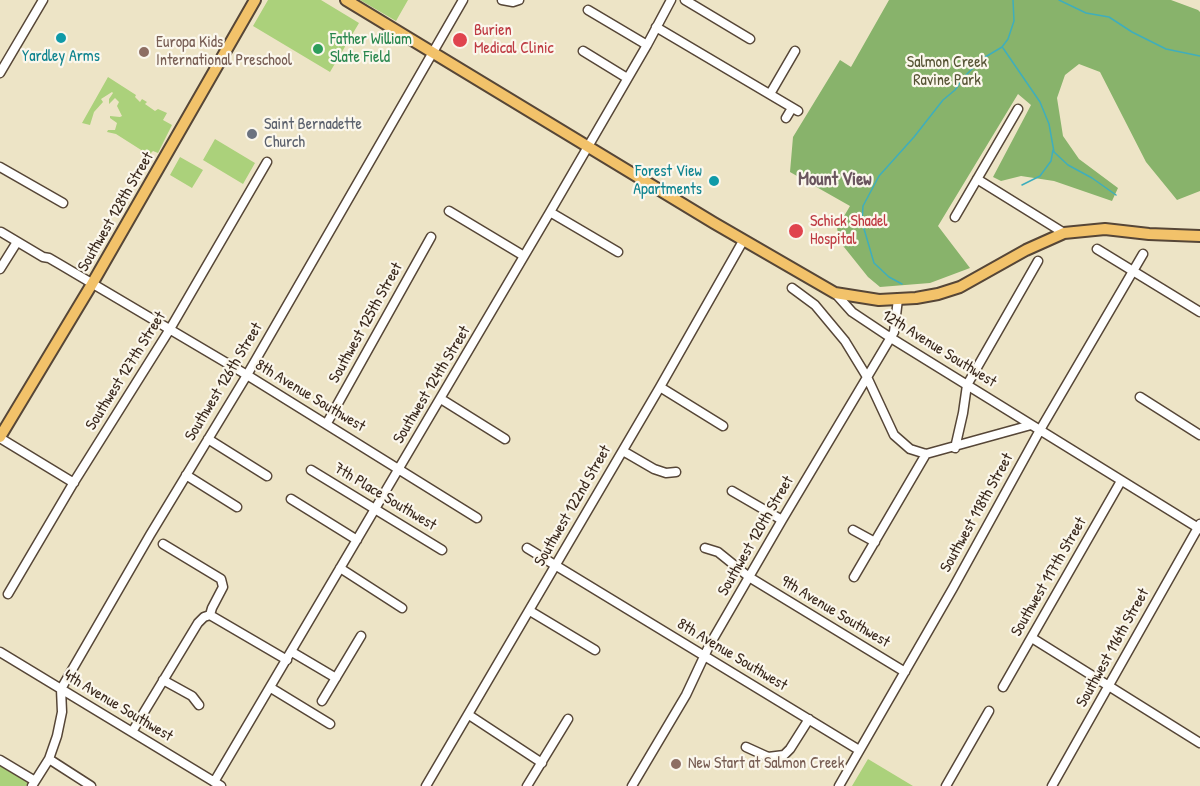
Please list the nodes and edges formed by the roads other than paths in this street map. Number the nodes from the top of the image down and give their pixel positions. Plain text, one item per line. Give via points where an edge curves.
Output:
1 (43, 0) edge
2 (255, 0) edge
3 (346, 0) edge
4 (463, 0) edge
5 (501, 0) edge
6 (670, 0) edge
7 (686, 0) edge
8 (516, 1) edge
9 (588, 10) dead end
10 (656, 27) junction
11 (750, 39) dead end
12 (647, 45) junction
13 (584, 51) dead end
14 (795, 51) dead end
15 (433, 54) junction
16 (0, 73) edge
17 (627, 78) junction
18 (770, 94) junction
19 (1018, 109) dead end
20 (786, 118) dead end
21 (587, 147) junction
22 (267, 162) dead end
23 (0, 167) edge
24 (977, 179) junction
25 (63, 203) dead end
26 (449, 211) dead end
27 (550, 212) junction
28 (956, 217) dead end
29 (1, 232) edge
30 (1064, 233) junction
31 (1200, 236) edge
32 (430, 237) dead end
33 (744, 241) junction
34 (17, 242) junction
35 (1097, 249) dead end
36 (618, 252) dead end
37 (1143, 254) dead end
38 (524, 256) junction
39 (1038, 261) dead end
40 (0, 269) edge
41 (1134, 271) junction
42 (92, 284) junction
43 (792, 288) dead end
44 (835, 294) junction
45 (898, 299) junction
46 (1200, 312) edge
47 (170, 329) junction
48 (891, 338) junction
49 (247, 375) junction
50 (867, 377) junction
51 (967, 385) junction
52 (660, 387) junction
53 (1140, 397) dead end
54 (441, 399) junction
55 (327, 423) junction
56 (1031, 425) junction
57 (723, 426) dead end
58 (1040, 430) junction
59 (1200, 435) edge
60 (0, 437) edge
61 (208, 439) junction
62 (505, 440) dead end
63 (955, 448) junction
64 (623, 451) junction
65 (926, 454) junction
66 (399, 469) junction
67 (311, 470) dead end
68 (676, 472) dead end
69 (186, 475) junction
70 (267, 476) dead end
71 (1121, 481) junction
72 (74, 483) junction
73 (732, 491) dead end
74 (291, 499) dead end
75 (237, 507) dead end
76 (375, 509) junction
77 (477, 518) dead end
78 (782, 520) junction
79 (1199, 527) edge
80 (853, 530) dead end
81 (357, 540) junction
82 (875, 542) junction
83 (163, 544) dead end
84 (527, 548) dead end
85 (705, 548) dead end
86 (442, 550) dead end
87 (555, 565) junction
88 (340, 568) junction
89 (749, 577) junction
90 (854, 577) dead end
91 (8, 594) dead end
92 (402, 608) dead end
93 (530, 611) junction
94 (210, 615) junction
95 (361, 636) dead end
96 (1032, 638) junction
97 (595, 650) dead end
98 (0, 652) edge
99 (705, 655) junction
100 (289, 656) junction
101 (905, 672) junction
102 (336, 678) junction
103 (163, 680) junction
104 (1108, 686) junction
105 (1003, 687) dead end
106 (271, 688) junction
107 (61, 689) junction
108 (322, 701) dead end
109 (199, 705) dead end
110 (989, 711) dead end
111 (468, 716) junction
112 (809, 719) junction
113 (568, 720) dead end
114 (330, 724) dead end
115 (132, 732) junction
116 (1200, 743) edge
117 (746, 747) dead end
118 (859, 750) junction
119 (49, 759) junction
120 (0, 760) edge
121 (542, 763) junction
122 (33, 783) edge
123 (217, 784) edge
124 (91, 786) edge
125 (426, 786) edge
126 (527, 786) edge
127 (632, 786) edge
128 (839, 786) edge
129 (946, 786) edge
130 (1052, 786) edge

1 - 16 street
2 - 42 main road, Southwest 128th Street
3 - 15 main road
4 - 15 street, Southwest 126th Street
5 - 8 street
6 - 10 street, Southwest 124th Street
7 - 11 street
9 - 12 street
10 - 12 street, Southwest 124th Street
10 - 18 street
12 - 17 street, Southwest 124th Street
13 - 17 street
14 - 18 street
15 - 21 main road
15 - 49 street, Southwest 126th Street
17 - 21 street, Southwest 124th Street
18 - 20 street via 795,109
19 - 24 street
21 - 27 street, Southwest 124th Street
21 - 33 main road
22 - 47 street, Southwest 127th Street
23 - 25 street
24 - 28 street
24 - 30 street
26 - 38 street
27 - 36 street
27 - 38 street, Southwest 124th Street
29 - 34 street, 8th Avenue Southwest
30 - 31 main road via 1105,229
30 - 45 main road via 960,287
32 - 55 street, Southwest 125th Street
33 - 44 main road
33 - 52 street, Southwest 122nd Street
34 - 40 street
34 - 42 street, 8th Avenue Southwest
35 - 41 street
37 - 41 street, Southwest 118th Street
38 - 54 street, Southwest 124th Street
39 - 51 street
41 - 46 street
41 - 58 street, Southwest 118th Street
42 - 47 street, 8th Avenue Southwest
42 - 60 main road, Southwest 128th Street
43 - 50 street via 834,328
44 - 45 main road
44 - 48 street, 12th Avenue Southwest via 852,312
45 - 48 street, Southwest 120th Street
47 - 49 street, 8th Avenue Southwest
47 - 72 street, Southwest 127th Street
48 - 50 street, Southwest 120th Street
48 - 51 street, 12th Avenue Southwest
49 - 55 street, 8th Avenue Southwest
49 - 61 street, Southwest 126th Street
50 - 65 street via 894,435 910,449
50 - 78 street, Southwest 120th Street
51 - 56 street, 12th Avenue Southwest
51 - 63 street
52 - 57 street
52 - 64 street, Southwest 122nd Street
53 - 59 street
54 - 62 street
54 - 66 street, Southwest 124th Street
55 - 66 street, 8th Avenue Southwest
56 - 58 street, 12th Avenue Southwest
56 - 63 street
58 - 71 street, 12th Avenue Southwest
58 - 101 street, Southwest 118th Street
60 - 72 street
61 - 69 street, Southwest 126th Street
61 - 70 street
63 - 65 street
64 - 68 street via 654,469
64 - 87 street, Southwest 122nd Street
65 - 82 street
66 - 76 street, Southwest 124th Street
66 - 77 street, 8th Avenue Southwest
67 - 76 street, 7th Place Southwest
69 - 75 street
69 - 107 street, Southwest 126th Street
71 - 79 street, 12th Avenue Southwest
71 - 96 street, Southwest 117th Street
72 - 91 street, Southwest 127th Street
73 - 78 street
74 - 81 street
76 - 81 street, Southwest 124th Street
76 - 86 street, 7th Place Southwest
78 - 89 street, Southwest 120th Street
79 - 104 street, Southwest 116th Street
80 - 82 street
81 - 88 street, Southwest 124th Street
82 - 90 street
83 - 94 street via 221,579 223,587
84 - 87 street, 8th Avenue Southwest
85 - 89 street, 9th Avenue Southwest via 718,552
87 - 93 street, Southwest 122nd Street
87 - 99 street, 8th Avenue Southwest
88 - 92 street
88 - 100 street, Southwest 124th Street
89 - 99 street, Southwest 120th Street
89 - 101 street, 9th Avenue Southwest
93 - 97 street
93 - 111 street, Southwest 122nd Street
94 - 100 street
94 - 103 street via 198,622
95 - 102 street
96 - 104 street
96 - 105 street, Southwest 117th Street
98 - 107 street, 4th Avenue Southwest
99 - 112 street, 8th Avenue Southwest
99 - 127 street, Southwest 120th Street
100 - 102 street
100 - 106 street, Southwest 124th Street
101 - 118 street, Southwest 118th Street
102 - 108 street
103 - 109 street via 192,696
103 - 115 street
104 - 116 street
104 - 130 street, Southwest 116th Street
106 - 114 street
106 - 123 street, Southwest 124th Street
107 - 115 street, 4th Avenue Southwest
107 - 119 street, Southwest 126th Street via 62,712
110 - 129 street
111 - 121 street
111 - 125 street, Southwest 122nd Street
112 - 117 street via 784,755 768,757
112 - 118 street, 8th Avenue Southwest
113 - 121 street
115 - 123 street, 4th Avenue Southwest
118 - 128 street, Southwest 118th Street
119 - 122 street, Southwest 126th Street
119 - 124 street
120 - 122 street
121 - 126 street

